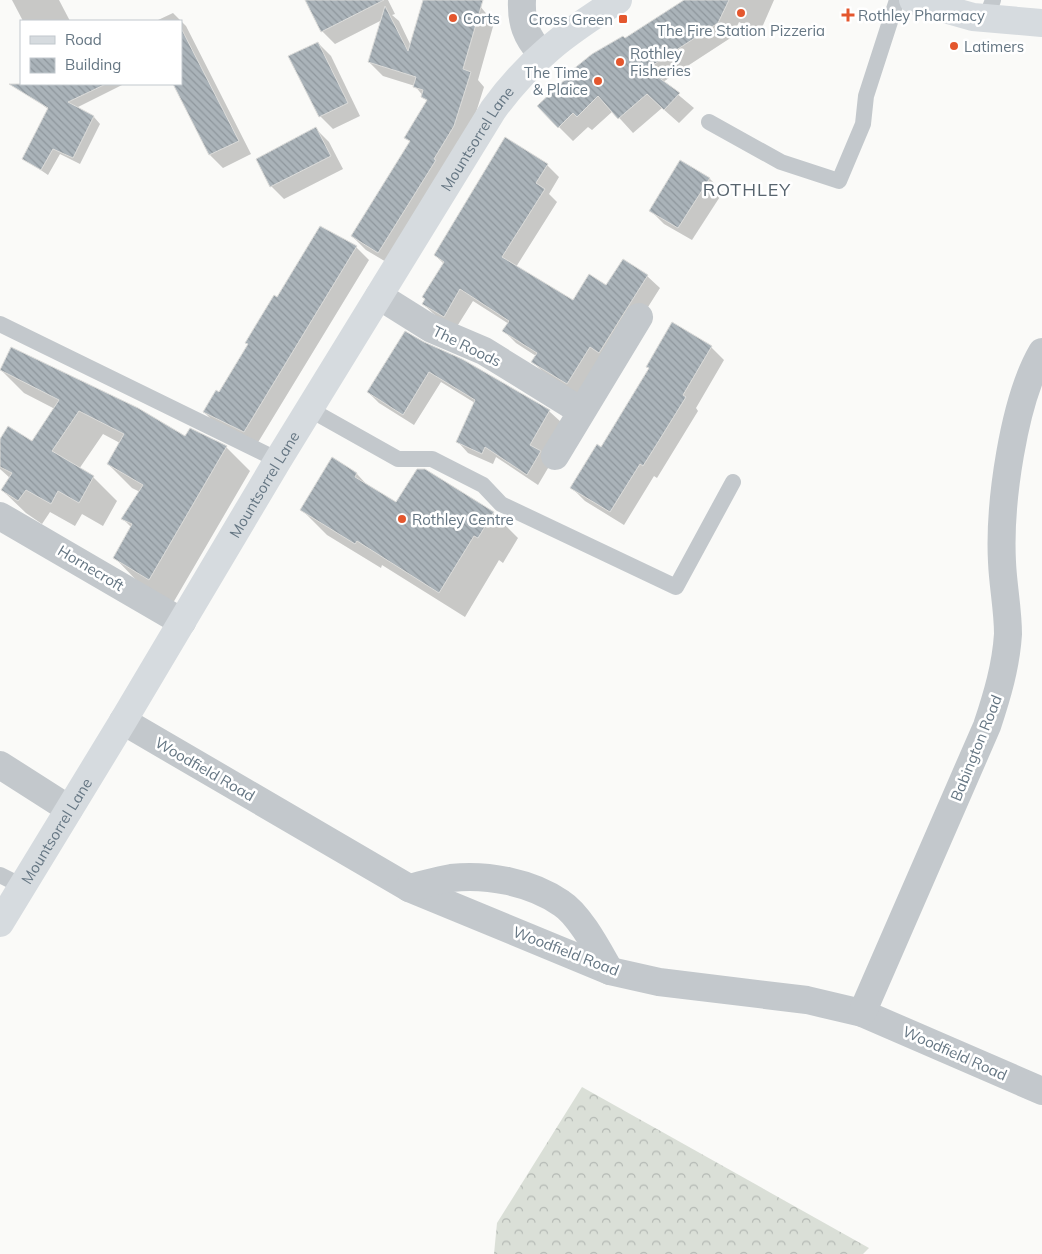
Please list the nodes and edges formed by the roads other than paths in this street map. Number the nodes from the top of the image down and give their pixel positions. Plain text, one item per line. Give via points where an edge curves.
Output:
1 (522, 0) edge
2 (618, 0) edge
3 (897, 0) edge
4 (913, 0) edge
5 (990, 9) edge
6 (1042, 23) edge
7 (541, 53) junction
8 (709, 122) dead end
9 (379, 296) junction
10 (639, 316) dead end
11 (0, 324) edge
12 (1042, 352) edge
13 (310, 408) junction
14 (581, 411) junction
15 (555, 456) dead end
16 (278, 460) junction
17 (733, 482) dead end
18 (0, 516) edge
19 (182, 622) junction
20 (123, 721) junction
21 (0, 765) edge
22 (69, 809) junction
23 (11, 881) edge
24 (409, 888) junction
25 (0, 923) edge
26 (610, 971) junction
27 (862, 1013) junction
28 (1042, 1092) edge

1 - 7 street via 526,32
2 - 7 street
3 - 8 lane via 866,96 863,124 840,181 775,159
4 - 5 street via 959,14
5 - 6 street
7 - 9 street, Mountsorrel Lane via 508,88 493,110
9 - 13 street, Mountsorrel Lane
9 - 14 street, The Roods via 430,328 484,351
10 - 14 street
11 - 16 lane
12 - 27 street, Babington Road via 1023,400 1004,498 1002,560 1008,634 1002,682 987,726
13 - 16 street, Mountsorrel Lane
13 - 17 lane via 398,459 432,459 483,485 501,504 676,587
14 - 15 street
16 - 19 street, Mountsorrel Lane
18 - 19 street, Hornecroft
19 - 20 street, Mountsorrel Lane
20 - 22 street, Mountsorrel Lane
20 - 24 street, Woodfield Road
21 - 22 street
22 - 23 street, Mountsorrel Lane
23 - 25 street, Mountsorrel Lane
24 - 26 street, Woodfield Road
24 - 26 street via 451,878 522,884 562,903 589,935
26 - 27 street, Woodfield Road via 659,982 808,1000
27 - 28 street, Woodfield Road

